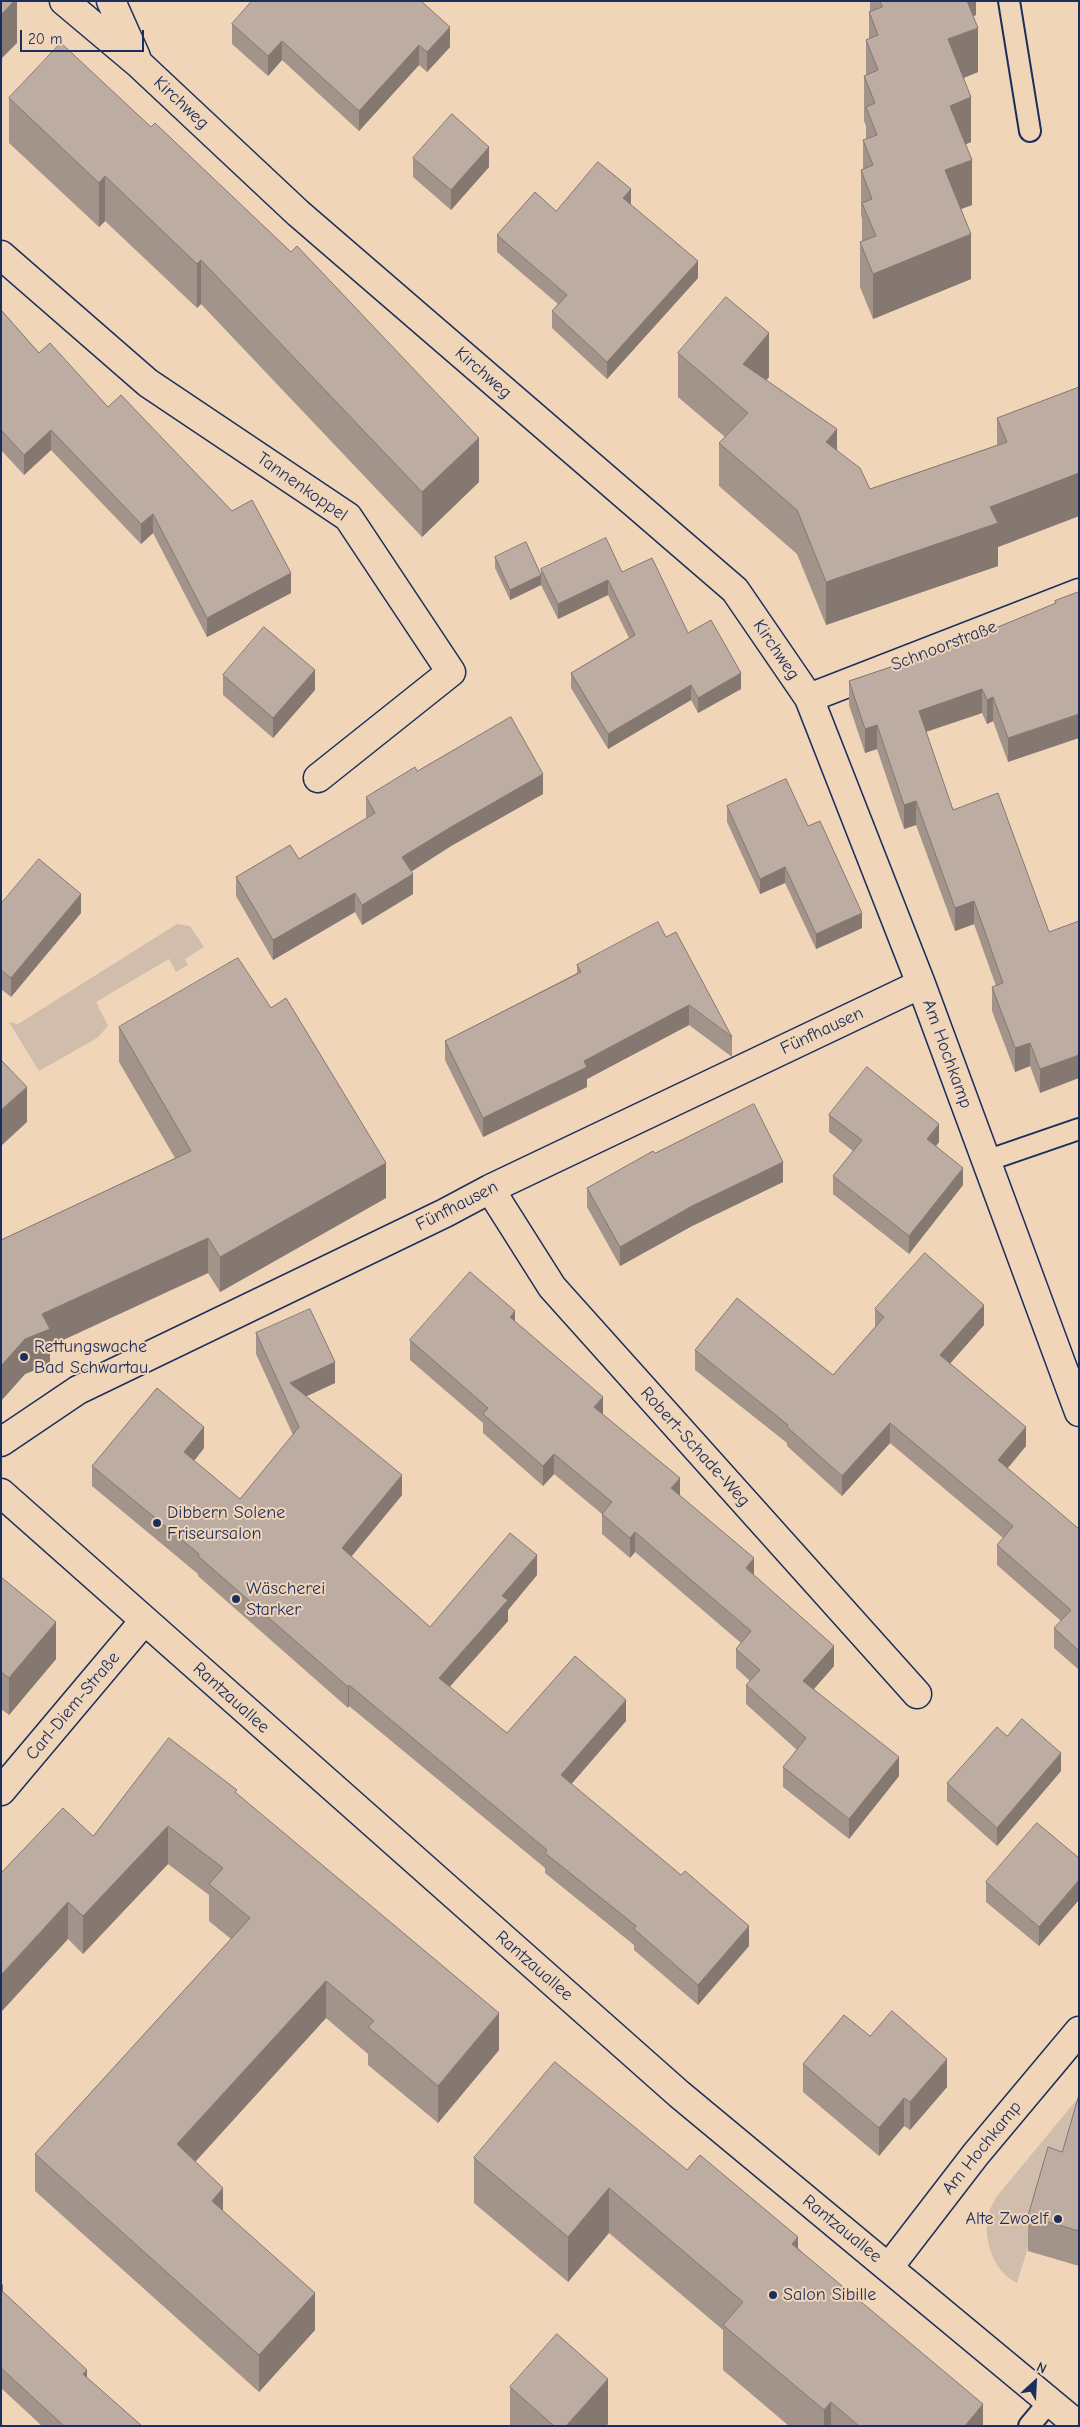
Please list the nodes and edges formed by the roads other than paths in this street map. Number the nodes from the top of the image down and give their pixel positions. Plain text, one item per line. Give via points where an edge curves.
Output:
1 (64, 1) edge
2 (112, 1) edge
3 (1009, 1) edge
4 (139, 64) junction
5 (1030, 131) dead end
6 (1, 254) edge
7 (1079, 593) edge
8 (809, 698) junction
9 (318, 778) dead end
10 (921, 984) junction
11 (1079, 1129) edge
12 (986, 1161) junction
13 (490, 1189) junction
14 (1079, 1412) edge
15 (1, 1442) edge
16 (1, 1493) edge
17 (144, 1621) junction
18 (917, 1694) dead end
19 (1, 1791) edge
20 (1079, 2031) edge
21 (889, 2267) junction
22 (1050, 2402) junction
23 (1029, 2426) edge
24 (1079, 2426) edge

1 - 4 street, Kirchweg
2 - 4 street, Kirchweg
3 - 5 lane
4 - 8 street, Kirchweg via 298,213 735,590
6 - 9 street, Tannenkoppel via 148,382 348,517 451,672
7 - 8 street, Schnoorstraße
8 - 10 street, Am Hochkamp
10 - 12 street, Am Hochkamp
10 - 13 street, Fünfhausen
11 - 12 lane
12 - 14 street, Am Hochkamp
13 - 15 street, Fünfhausen via 78,1390
13 - 18 street, Robert-Schade-Weg via 552,1287
16 - 17 street, Rantzauallee
17 - 19 street, Carl-Diem-Straße
17 - 21 street, Rantzauallee via 679,2094
20 - 21 street, Am Hochkamp via 976,2154
21 - 22 street, Rantzauallee
22 - 23 lane
22 - 24 street, Rantzauallee

